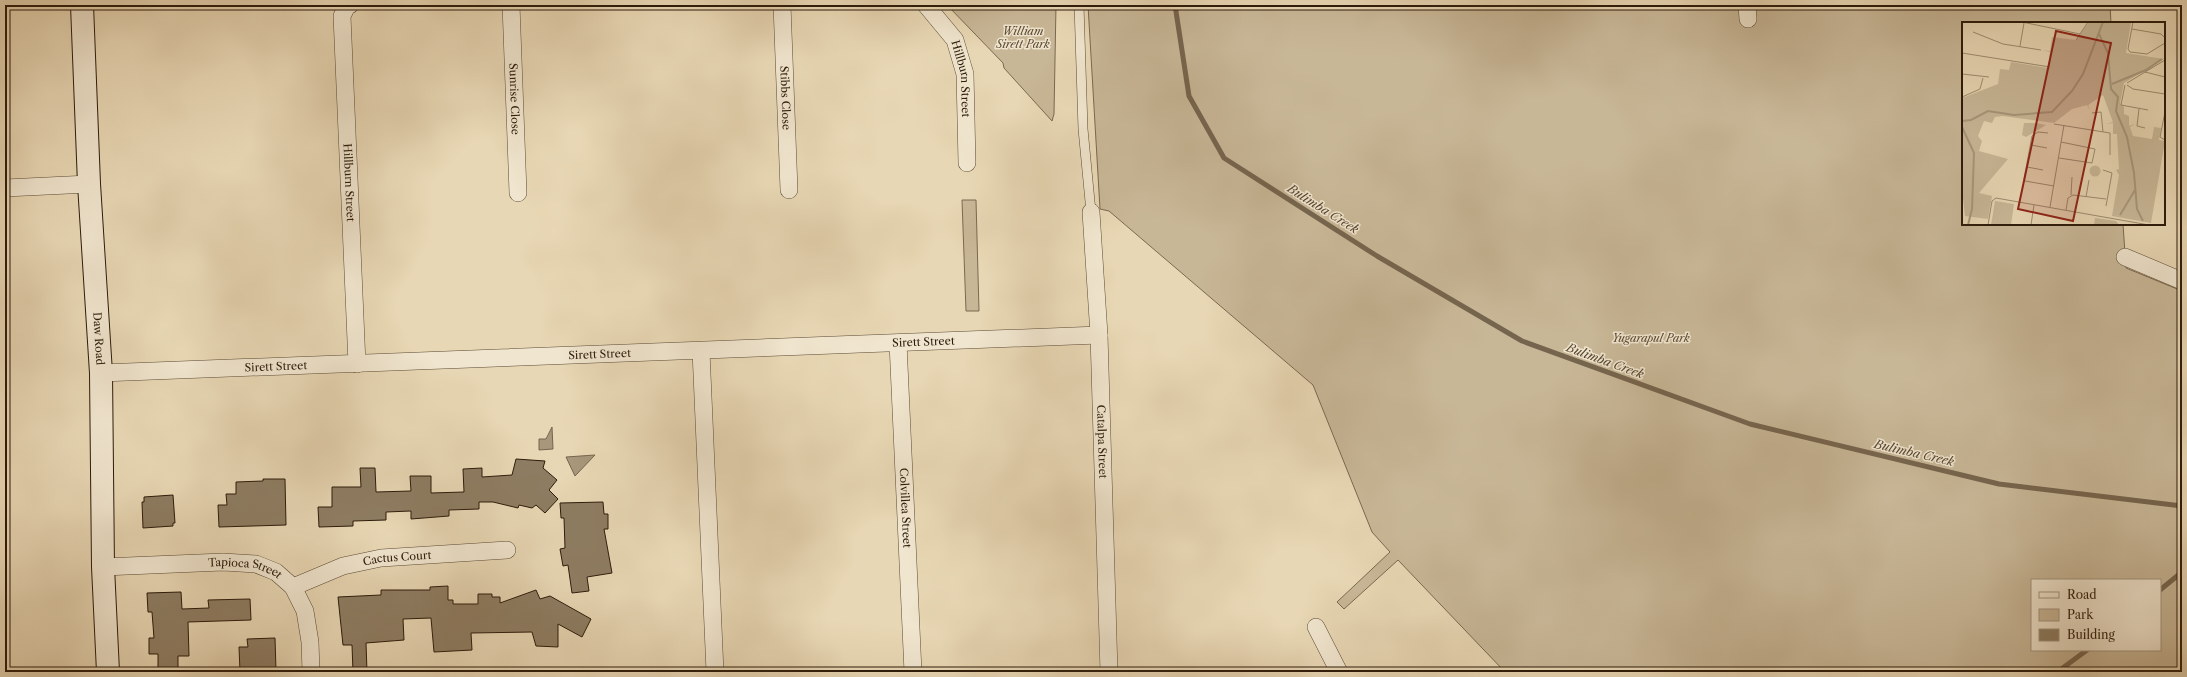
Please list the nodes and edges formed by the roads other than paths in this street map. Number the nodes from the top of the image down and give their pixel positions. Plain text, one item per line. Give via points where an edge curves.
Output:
1 (82, 5) edge
2 (350, 5) edge
3 (512, 5) edge
4 (782, 5) edge
5 (926, 5) edge
6 (1080, 5) edge
7 (967, 163) dead end
8 (89, 184) junction
9 (5, 188) edge
10 (789, 190) dead end
11 (518, 193) dead end
12 (1091, 212) joint
13 (2125, 257) dead end
14 (2182, 281) edge
15 (1099, 335) junction
16 (898, 343) junction
17 (701, 351) junction
18 (357, 364) junction
19 (101, 373) junction
20 (507, 550) dead end
21 (103, 567) junction
22 (293, 587) junction
23 (1316, 627) dead end
24 (108, 672) edge
25 (311, 672) edge
26 (715, 672) edge
27 (913, 672) edge
28 (1109, 672) edge
29 (1339, 672) edge

1 - 8 street, Daw Road
2 - 18 street, Hillburn Street via 342,16
3 - 11 street, Sunrise Close
4 - 10 street, Stibbs Close
5 - 7 street, Hillburn Street via 955,40 965,74
6 - 12 lane via 1083,129
8 - 9 street
8 - 19 street, Daw Road
12 - 15 street, Catalpa Street
13 - 14 street
15 - 16 street, Sirett Street
15 - 28 street, Catalpa Street
16 - 17 street, Sirett Street
16 - 27 street, Colvillea Street
17 - 18 street, Sirett Street
17 - 26 street
18 - 19 street, Sirett Street
19 - 21 street, Daw Road
20 - 22 street, Cactus Court via 380,558 343,566
21 - 22 street, Tapioca Street via 223,562 256,564 276,572
21 - 24 street, Daw Road
22 - 25 street, Tapioca Street via 305,611
23 - 29 street

